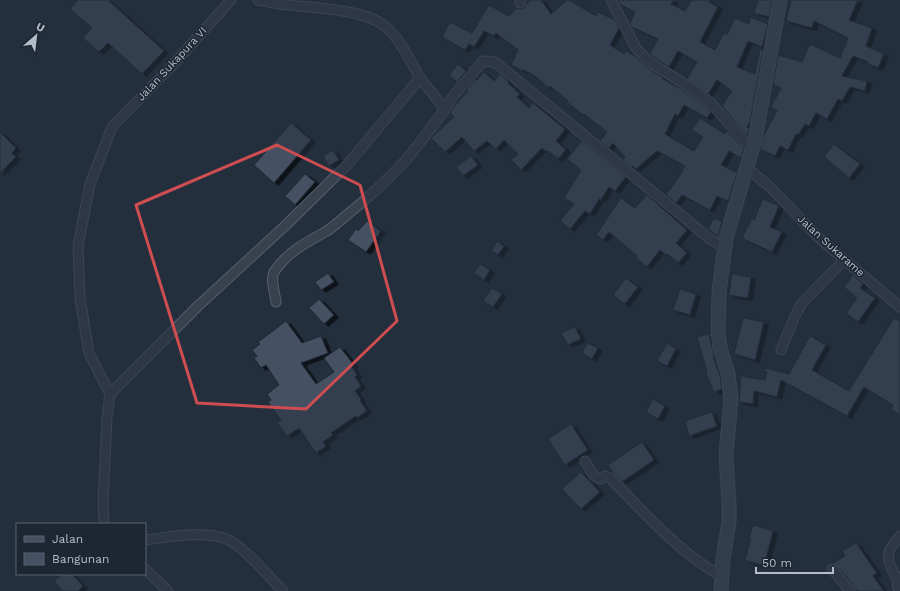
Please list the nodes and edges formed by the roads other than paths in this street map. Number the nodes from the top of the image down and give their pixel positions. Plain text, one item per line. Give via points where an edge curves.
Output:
1 (231, 0) edge
2 (258, 0) edge
3 (611, 0) edge
4 (780, 0) edge
5 (322, 4) edge
6 (420, 78) junction
7 (445, 108) junction
8 (752, 150) junction
9 (747, 168) junction
10 (725, 249) junction
11 (844, 260) junction
12 (276, 302) dead end
13 (900, 307) edge
14 (782, 350) dead end
15 (110, 394) junction
16 (585, 461) dead end
17 (104, 523) edge
18 (900, 536) edge
19 (146, 540) edge
20 (832, 569) dead end
21 (146, 570) edge
22 (721, 576) junction
23 (168, 591) edge
24 (283, 591) edge
25 (721, 591) edge
26 (850, 591) edge
27 (899, 591) edge

1 - 15 street, Jalan Sukapura VI via 112,127 90,184 78,246 80,298 89,353
2 - 5 street via 287,5
3 - 8 street via 636,48 648,61 711,103
4 - 8 street
5 - 6 street via 372,19 387,27
6 - 7 street
6 - 15 street via 348,165 198,306
7 - 10 street via 483,61 495,62
7 - 12 street via 404,162 369,196 328,230 292,252 280,264 272,277
8 - 9 street
9 - 10 street
9 - 11 street, Jalan Sukarame via 770,187
10 - 22 street via 719,292 718,332 731,400 726,455 729,522
11 - 13 street, Jalan Sukarame
11 - 14 street via 802,303
15 - 17 street
16 - 22 street via 594,476 600,479 605,476 610,478 677,545
18 - 27 street via 887,557 897,579
19 - 24 street via 197,534 225,538 248,555
20 - 26 street
21 - 23 street
22 - 25 street

